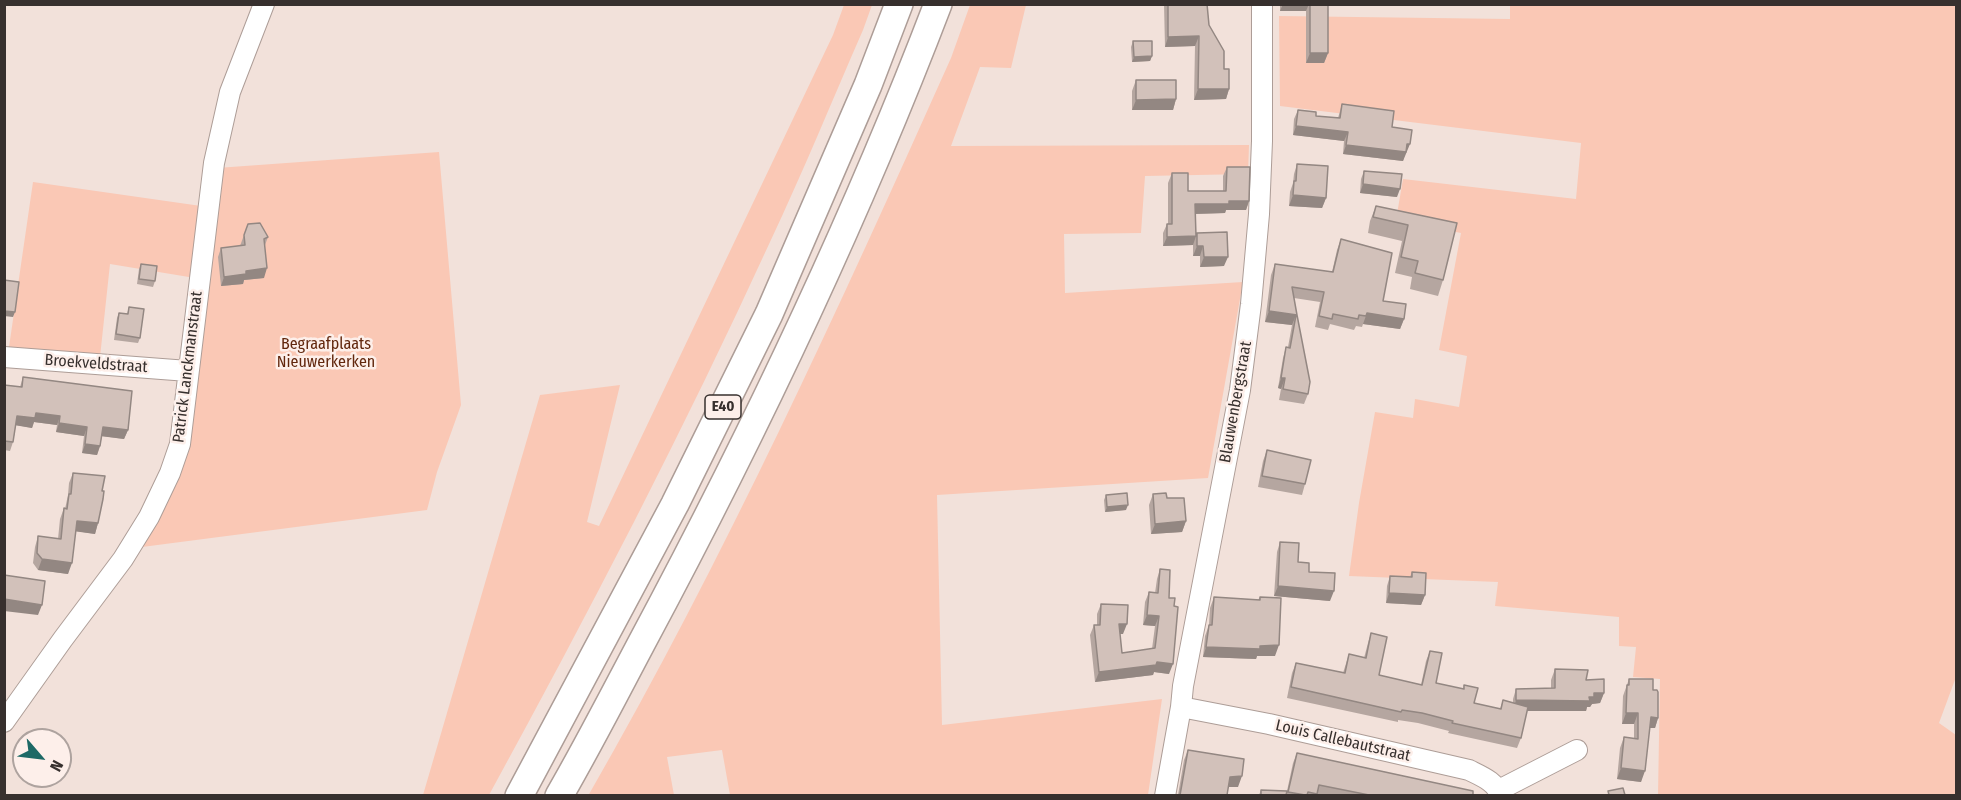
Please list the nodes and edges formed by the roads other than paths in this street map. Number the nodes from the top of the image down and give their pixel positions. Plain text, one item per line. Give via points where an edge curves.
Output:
1 (264, 4) edge
2 (898, 4) edge
3 (938, 4) edge
4 (1262, 4) edge
5 (4, 357) edge
6 (188, 370) junction
7 (1181, 707) junction
8 (4, 722) edge
9 (1577, 750) dead end
10 (1500, 793) edge
11 (519, 795) edge
12 (559, 795) edge
13 (1165, 795) edge

1 - 6 street, Patrick Lanckmanstraat via 231,92 214,163
2 - 11 highway, E40 via 868,86 769,314 675,504
3 - 12 highway, E40 via 901,102 799,331 702,531
4 - 7 street, Blauwenbergstraat via 1262,141 1251,304 1240,390
5 - 6 street, Broekveldstraat
6 - 8 street, Patrick Lanckmanstraat via 180,444 149,517 123,559
7 - 10 street, Louis Callebautstraat via 1469,770 1486,778
7 - 13 street, Blauwenbergstraat
9 - 10 street, Louis Callebautstraat

